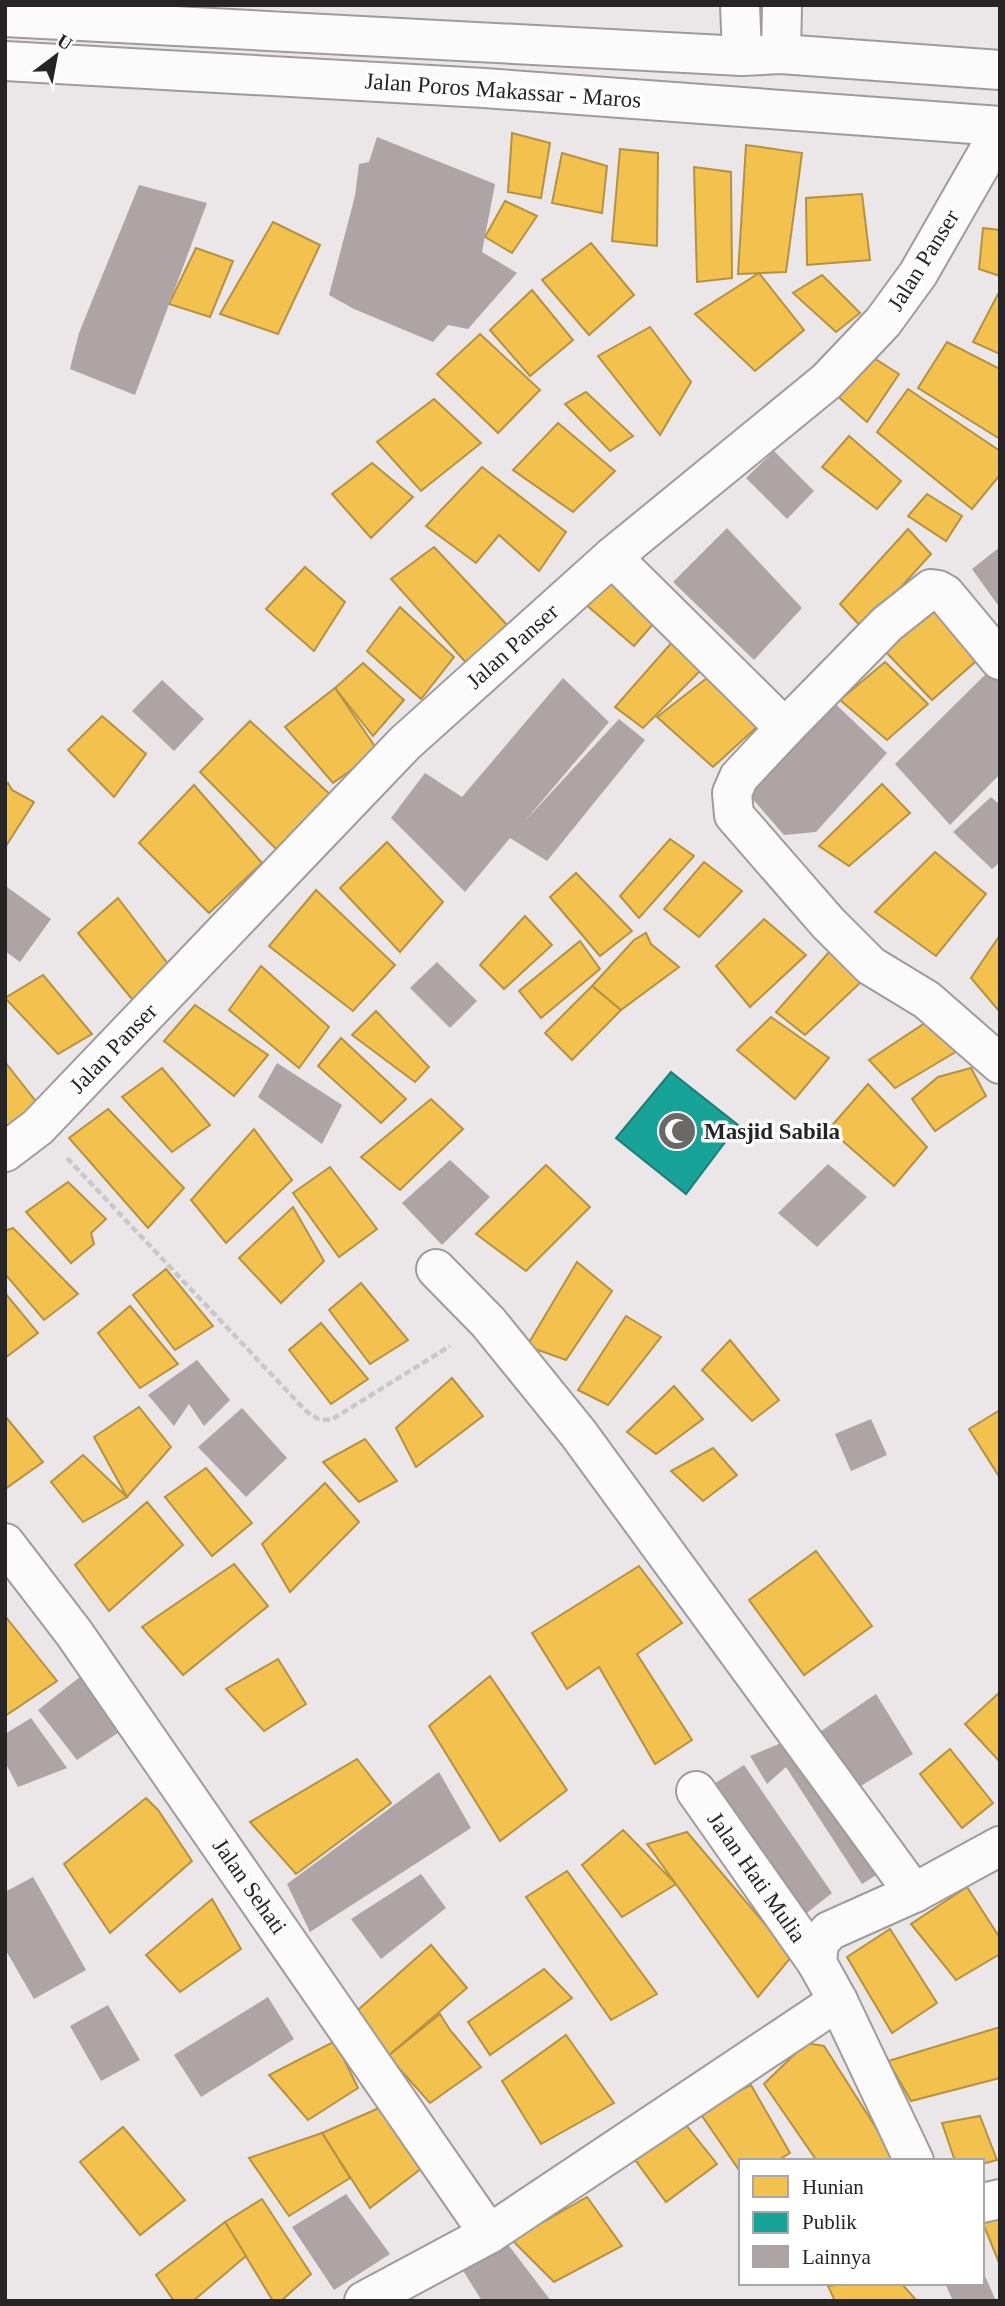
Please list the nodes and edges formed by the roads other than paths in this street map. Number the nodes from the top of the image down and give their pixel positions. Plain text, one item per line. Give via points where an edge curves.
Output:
1 (740, 5) edge
2 (782, 5) edge
3 (5, 17) edge
4 (780, 54) junction
5 (742, 56) junction
6 (5, 61) edge
7 (1000, 70) edge
8 (1000, 125) edge
9 (1000, 131) edge
10 (612, 557) junction
11 (1000, 660) edge
12 (785, 728) junction
13 (1000, 1064) edge
14 (5, 1152) edge
15 (436, 1269) dead end
16 (5, 1543) edge
17 (696, 1791) dead end
18 (1000, 1846) edge
19 (914, 1893) junction
20 (817, 1963) junction
21 (838, 2001) junction
22 (913, 2159) edge
23 (489, 2234) junction
24 (364, 2301) edge

1 - 5 main road
2 - 4 main road
3 - 5 main road, Jalan Poros Makassar - Maros
4 - 5 main road, Jalan Poros Makassar - Maros
4 - 7 main road, Jalan Poros Makassar - Maros
6 - 8 main road, Jalan Poros Makassar - Maros via 498,89
9 - 10 main road, Jalan Panser via 918,274 883,322 827,381
10 - 12 main road
10 - 14 main road, Jalan Panser via 405,743 38,1127
11 - 12 main road via 945,594 931,589 887,624
12 - 13 main road via 739,777 732,793 734,815 871,967 927,1000
15 - 19 main road via 488,1322 578,1433
16 - 23 main road, Jalan Sehati via 74,1633
17 - 20 main road, Jalan Hati Mulia
18 - 19 main road
19 - 20 main road via 829,1931 819,1942
20 - 21 main road, Jalan Hati Mulia
21 - 22 main road, Jalan Hati Mulia
21 - 23 main road
23 - 24 main road

